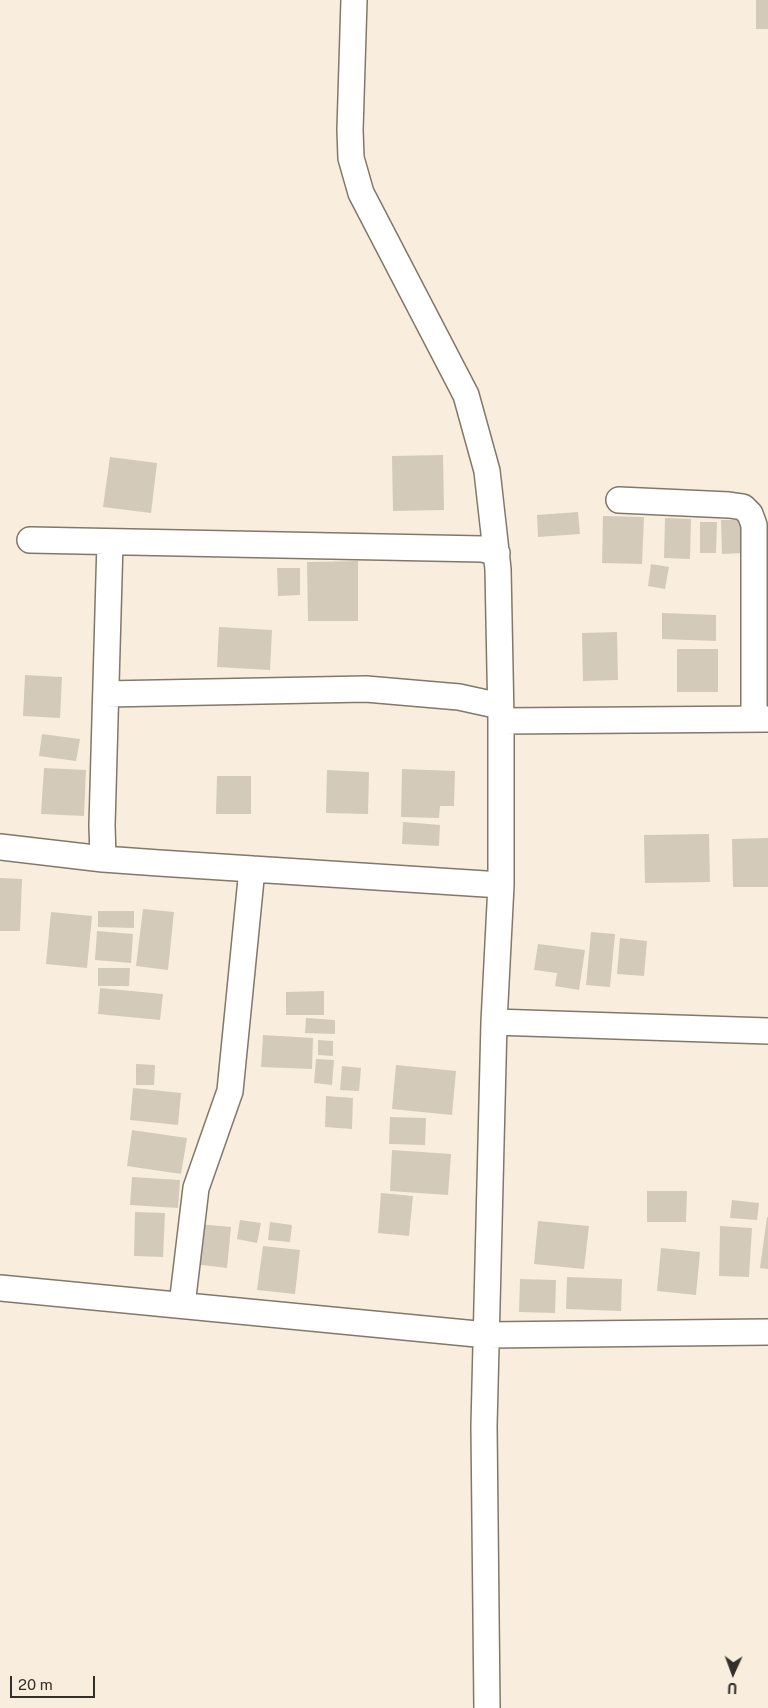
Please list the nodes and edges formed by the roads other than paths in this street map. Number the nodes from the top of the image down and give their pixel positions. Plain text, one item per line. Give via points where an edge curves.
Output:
1 (354, 0) edge
2 (619, 500) dead end
3 (30, 540) dead end
4 (110, 542) junction
5 (497, 553) junction
6 (106, 694) junction
7 (501, 713) junction
8 (761, 719) edge
9 (0, 847) edge
10 (103, 859) junction
11 (252, 869) junction
12 (501, 885) junction
13 (494, 1022) junction
14 (768, 1031) edge
15 (0, 1288) edge
16 (182, 1305) junction
17 (768, 1332) edge
18 (487, 1334) junction
19 (488, 1708) edge

1 - 5 street via 351,158 361,193 466,395 487,471
2 - 8 street via 729,505 743,508 750,514 754,525
3 - 4 street
4 - 5 street via 482,550
4 - 6 street
5 - 7 street
6 - 7 street via 366,689 459,697
6 - 10 street
7 - 8 street
7 - 12 street
9 - 10 street
10 - 11 street
11 - 12 street
11 - 16 street via 230,1091 196,1188
12 - 13 street
13 - 14 street
13 - 18 street
15 - 16 street
16 - 18 street
17 - 18 street
18 - 19 street via 484,1426

